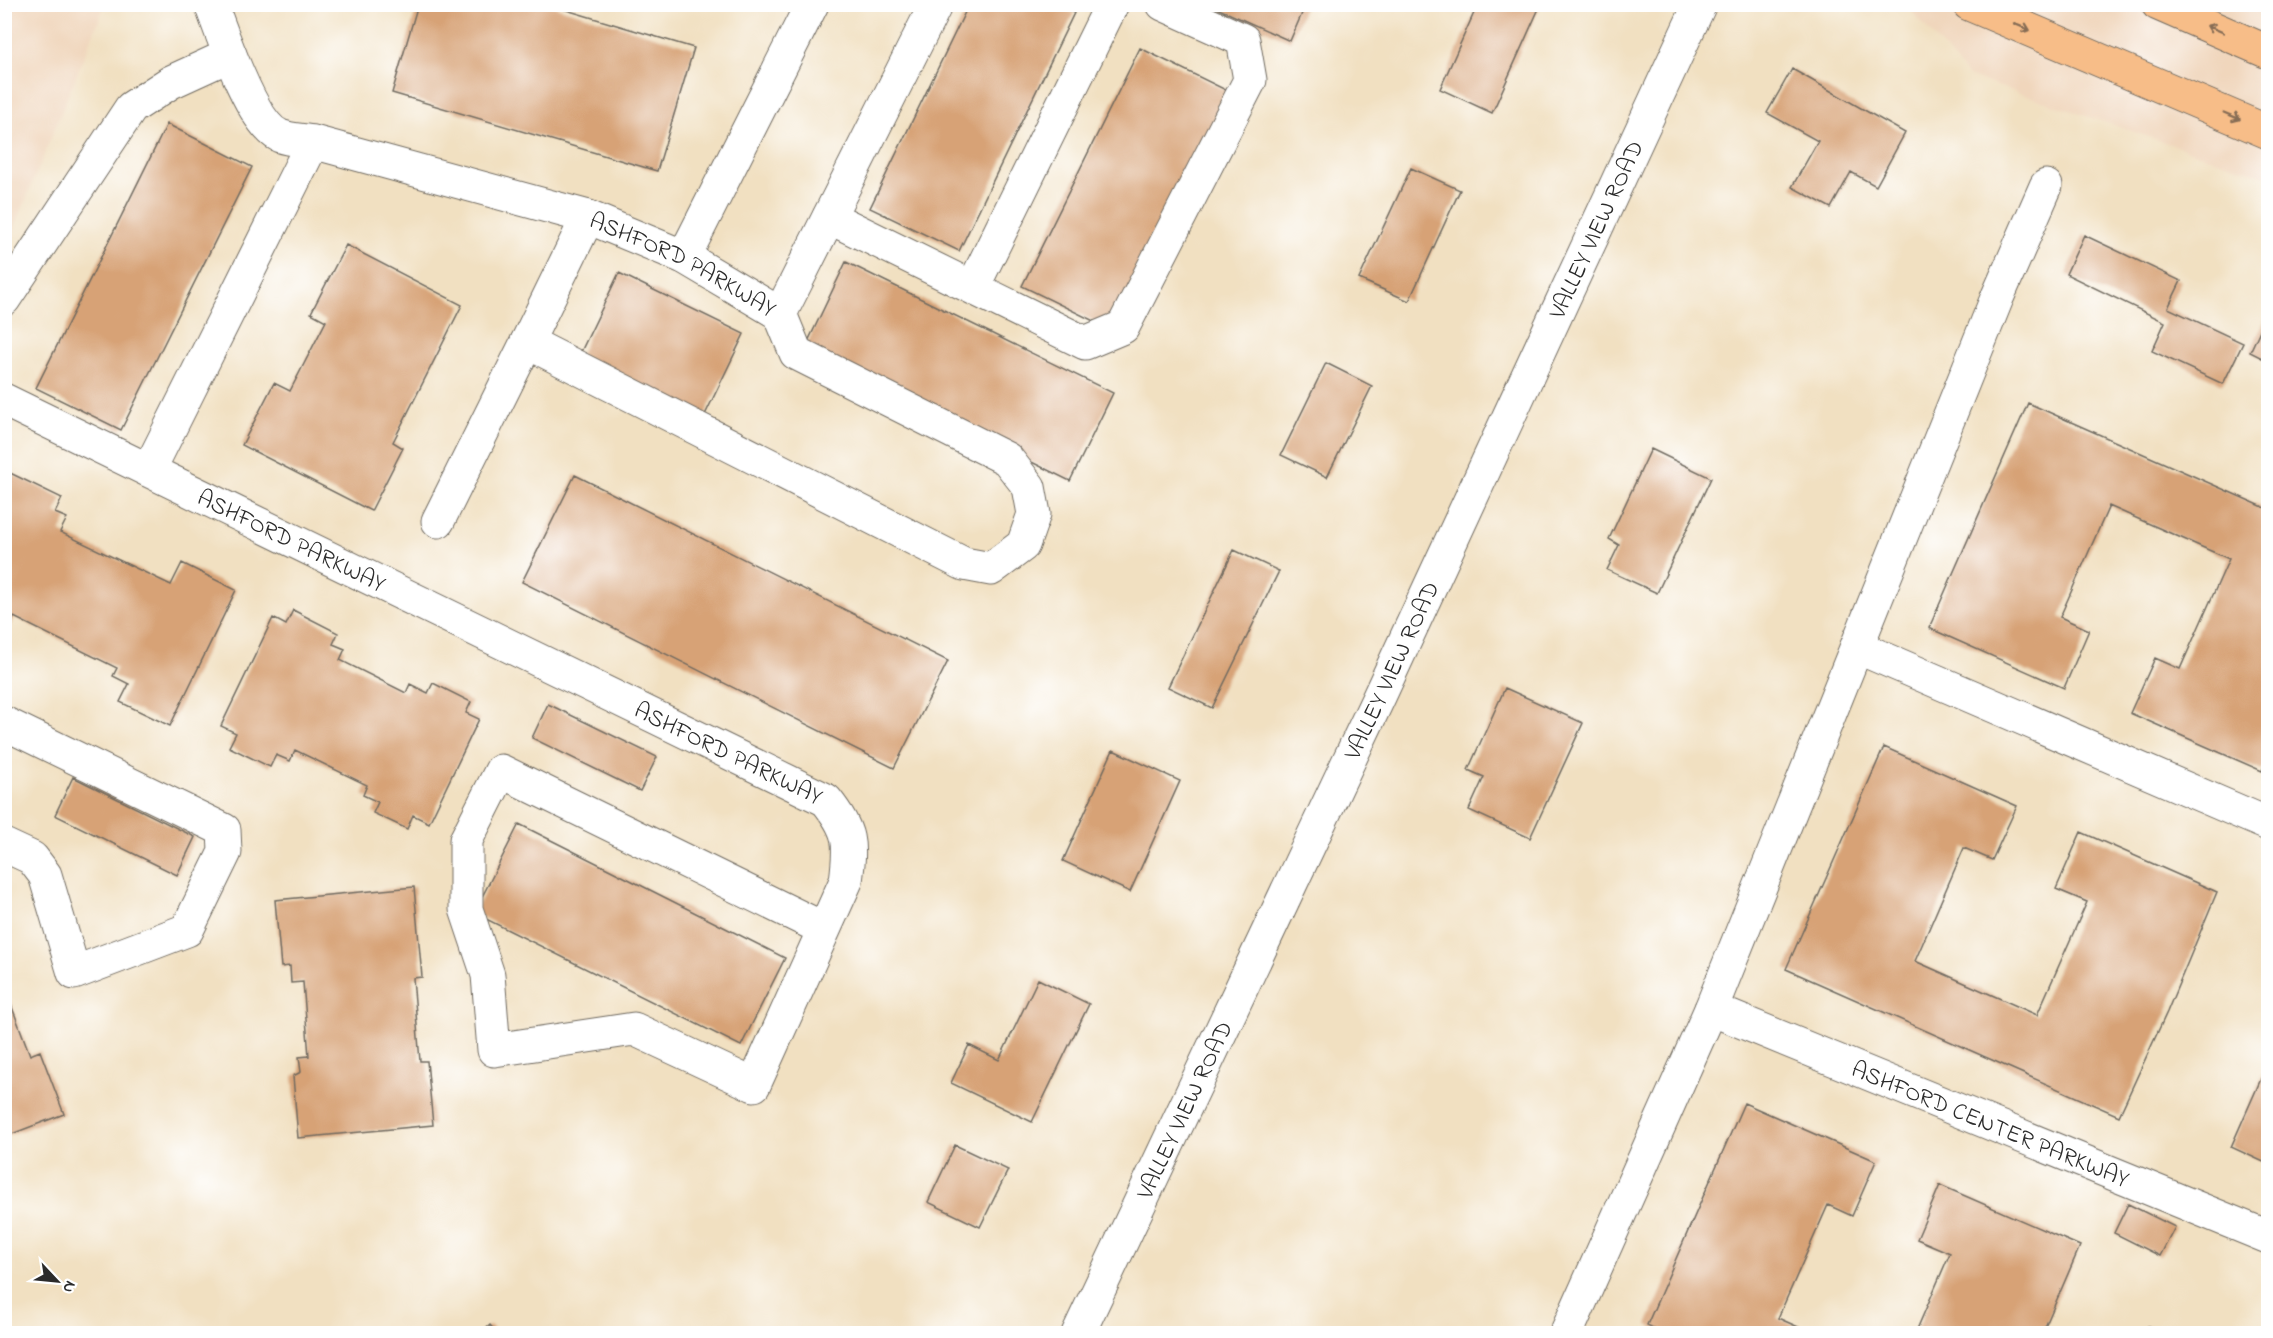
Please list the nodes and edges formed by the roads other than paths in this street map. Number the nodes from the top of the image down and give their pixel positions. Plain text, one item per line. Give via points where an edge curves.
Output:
1 (211, 4) edge
2 (812, 4) edge
3 (936, 4) edge
4 (1112, 4) edge
5 (1163, 4) edge
6 (1700, 4) edge
7 (1969, 4) edge
8 (2158, 4) edge
9 (2268, 52) edge
10 (230, 55) junction
11 (2268, 132) edge
12 (313, 142) junction
13 (2046, 186) dead end
14 (588, 217) junction
15 (829, 217) junction
16 (684, 257) junction
17 (973, 287) junction
18 (4, 299) edge
19 (780, 314) junction
20 (527, 342) junction
21 (4, 400) edge
22 (149, 470) junction
23 (438, 521) dead end
24 (1857, 646) junction
25 (4, 723) edge
26 (2268, 824) edge
27 (4, 845) edge
28 (824, 929) junction
29 (1712, 1009) junction
30 (2268, 1238) edge
31 (1078, 1334) edge
32 (1566, 1334) edge

1 - 10 street, ASHFORD PARKWAY
2 - 16 street
3 - 15 street
4 - 17 street
5 - 17 street via 1243,40 1250,80 1123,327 1085,343
6 - 31 street, VALLEY VIEW ROAD
7 -> 11 main road
9 -> 8 main road
10 - 12 street, ASHFORD PARKWAY via 256,112 279,136
10 - 18 street via 171,82 131,108
12 - 14 street, ASHFORD PARKWAY
12 - 22 street
13 - 24 street
14 - 16 street, ASHFORD PARKWAY
14 - 20 street
15 - 17 street
15 - 19 street
16 - 19 street, ASHFORD PARKWAY
19 - 20 street, ASHFORD PARKWAY via 796,353 1007,459 1029,487 1034,514 1023,546 991,569 964,564
20 - 23 street
21 - 22 street, ASHFORD PARKWAY
22 - 28 street, ASHFORD PARKWAY via 826,800 841,819 850,849 846,881
24 - 26 street
24 - 29 street
25 - 27 street via 224,830 225,852 187,930 74,973 45,875 32,858
28 - 28 street, ASHFORD PARKWAY via 754,1085 634,1029 494,1050 488,975 466,909 466,840 501,771
29 - 30 street, ASHFORD CENTER PARKWAY
29 - 32 street

